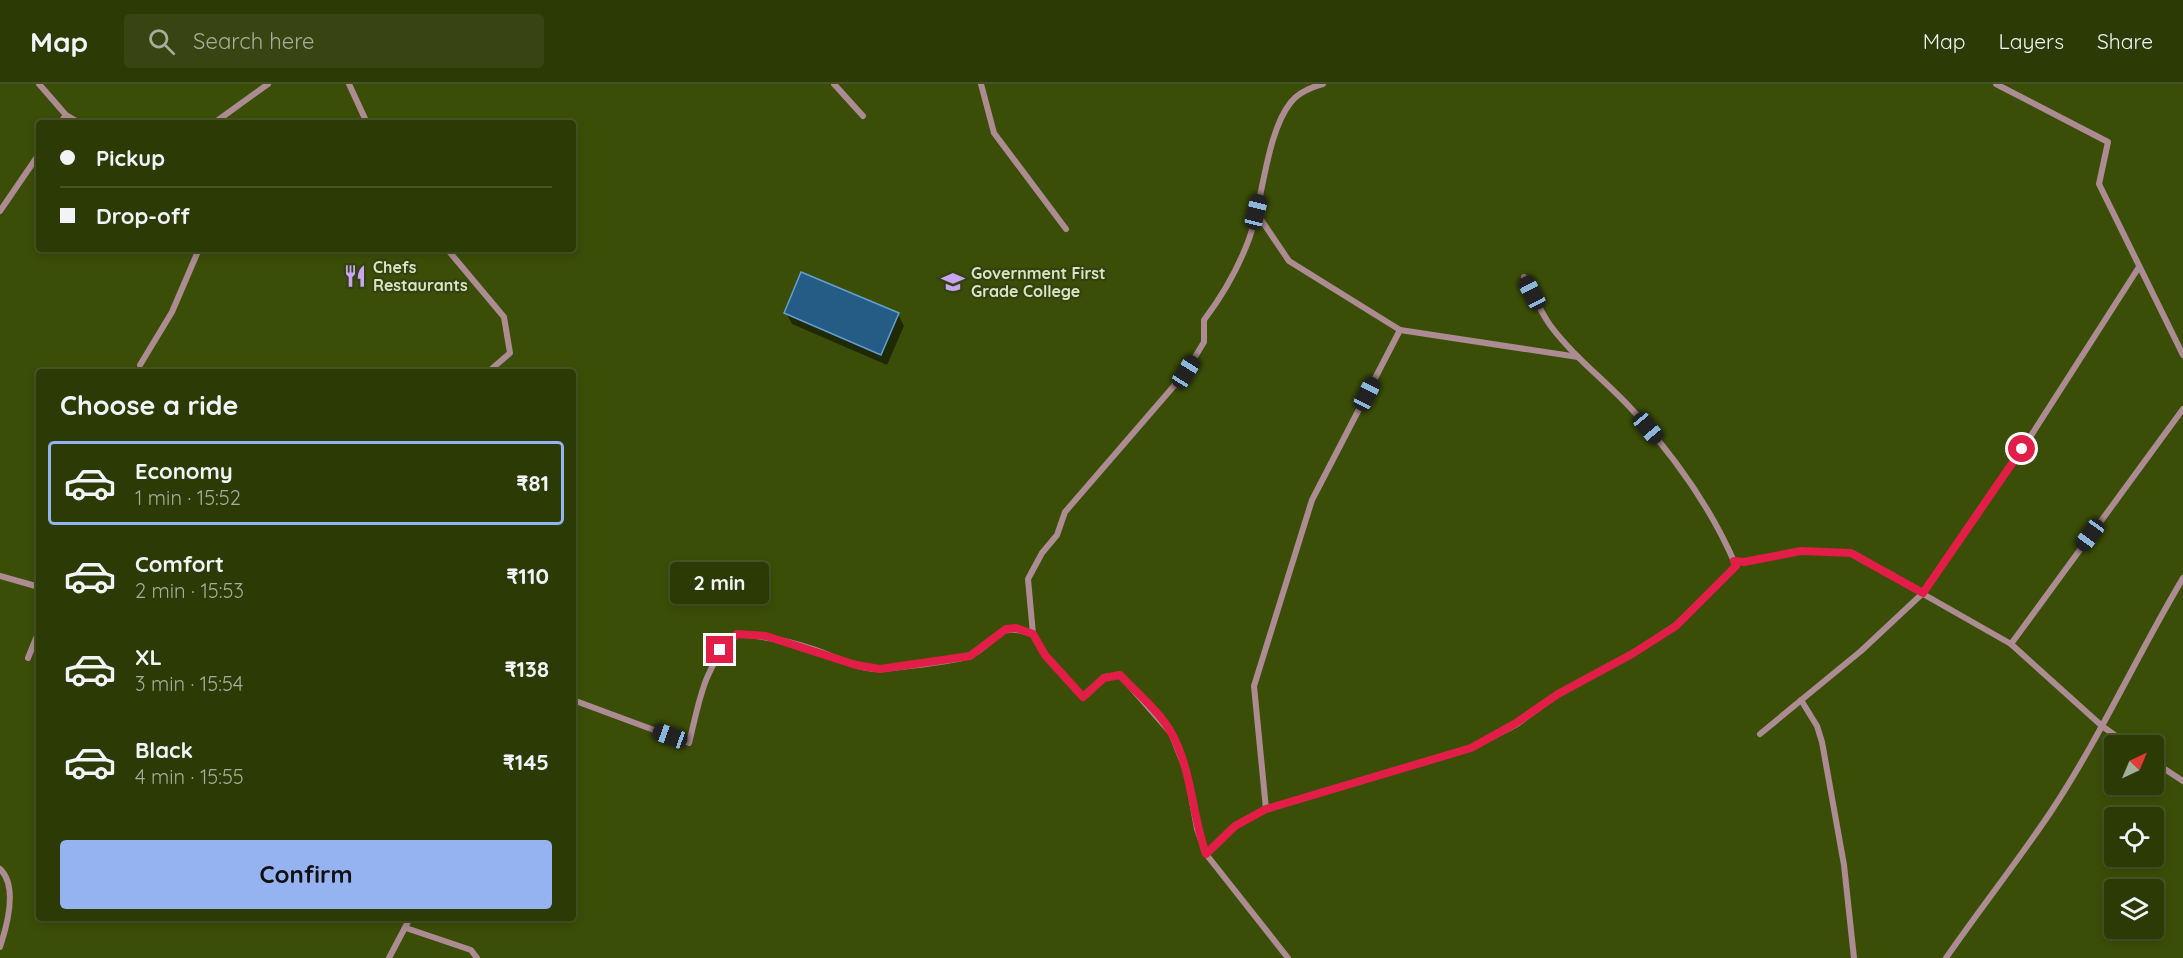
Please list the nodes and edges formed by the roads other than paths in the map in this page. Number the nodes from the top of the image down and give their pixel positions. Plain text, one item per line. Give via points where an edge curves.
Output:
1 (39, 84) edge
2 (267, 84) edge
3 (349, 84) edge
4 (834, 84) edge
5 (981, 84) edge
6 (1323, 84) edge
7 (1996, 84) edge
8 (66, 115) junction
9 (863, 116) dead end
10 (62, 120) edge
11 (75, 120) edge
12 (218, 120) edge
13 (366, 120) edge
14 (36, 158) edge
15 (0, 212) edge
16 (1256, 212) junction
17 (1066, 229) dead end
18 (198, 252) edge
19 (450, 252) edge
20 (2139, 267) junction
21 (1524, 277) dead end
22 (1400, 330) junction
23 (2183, 355) edge
24 (1578, 357) junction
25 (140, 365) dead end
26 (491, 369) edge
27 (2183, 409) edge
28 (1734, 561) junction
29 (0, 576) edge
30 (2183, 578) edge
31 (36, 586) edge
32 (1923, 593) junction
33 (1033, 634) junction
34 (36, 638) edge
35 (2011, 644) junction
36 (28, 658) dead end
37 (1801, 700) junction
38 (576, 701) edge
39 (2102, 726) junction
40 (1760, 734) dead end
41 (2115, 735) edge
42 (2164, 769) edge
43 (2183, 781) edge
44 (1266, 809) junction
45 (1206, 854) junction
46 (0, 869) edge
47 (409, 921) edge
48 (406, 928) junction
49 (0, 947) edge
50 (389, 958) edge
51 (477, 958) edge
52 (1288, 958) edge
53 (1854, 958) edge
54 (1946, 958) edge

1 - 8 street
2 - 12 street
3 - 13 street
4 - 9 street
5 - 17 street via 994,133
6 - 16 street via 1291,102 1278,128
7 - 20 street via 2108,142 2099,184
8 - 10 street
8 - 11 street
14 - 15 street
16 - 22 street via 1289,261
16 - 33 street via 1250,238 1224,294 1204,320 1204,342 1186,372 1065,512 1057,535 1028,579
18 - 25 street via 172,312
19 - 26 street via 504,317 510,353
20 - 23 street
20 - 32 street via 2034,431
21 - 24 street via 1550,324
22 - 24 street
22 - 44 street via 1312,500 1254,686
24 - 28 street via 1635,412 1687,476 1717,524
27 - 35 street
28 - 32 street via 1801,551 1851,553
28 - 44 street via 1736,566 1725,580 1676,626 1471,748
29 - 31 street
30 - 39 street via 2150,632
32 - 35 street
32 - 37 street
33 - 38 street via 1006,629 970,656 880,669 766,636 737,634 720,650 705,678 689,743
33 - 45 street via 1045,655 1083,697 1104,678 1120,675 1172,733 1187,773 1197,829
34 - 36 street
35 - 39 street
37 - 40 street
37 - 53 street via 1822,742 1844,865
39 - 41 street
39 - 54 street via 2050,813
42 - 43 street
44 - 45 street via 1235,826
45 - 52 street
46 - 49 street via 6,874 10,916
47 - 48 street
48 - 50 street
48 - 51 street via 471,950

